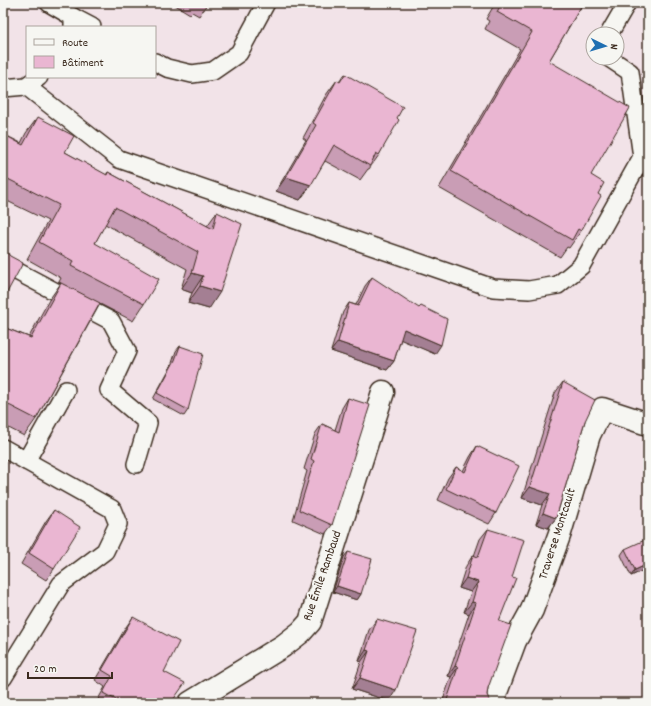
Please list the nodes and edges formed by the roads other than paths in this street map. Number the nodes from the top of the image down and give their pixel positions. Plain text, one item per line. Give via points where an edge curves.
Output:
1 (50, 3) edge
2 (266, 3) edge
3 (627, 3) edge
4 (73, 22) edge
5 (88, 26) edge
6 (614, 26) edge
7 (159, 66) edge
8 (621, 66) edge
9 (32, 81) edge
10 (3, 88) edge
11 (645, 152) edge
12 (3, 264) edge
13 (66, 390) dead end
14 (383, 392) dead end
15 (648, 424) edge
16 (3, 448) edge
17 (26, 461) junction
18 (136, 464) dead end
19 (3, 678) edge
20 (190, 703) edge
21 (492, 703) edge

1 - 4 lane
2 - 7 lane via 239,53 213,71 192,74
3 - 6 lane
4 - 5 lane
8 - 11 lane via 630,72
9 - 10 lane
9 - 11 lane via 119,159 493,288 529,290 558,285 581,266
12 - 18 lane via 111,321 127,351 109,390 148,423
13 - 17 lane
14 - 20 street, Rue Émile Rambaud via 310,622 283,646
15 - 21 street, Traverse Montcault via 602,409 589,435 560,533 532,610 516,641
16 - 17 lane
17 - 19 lane via 112,509 118,524 105,551 61,584

